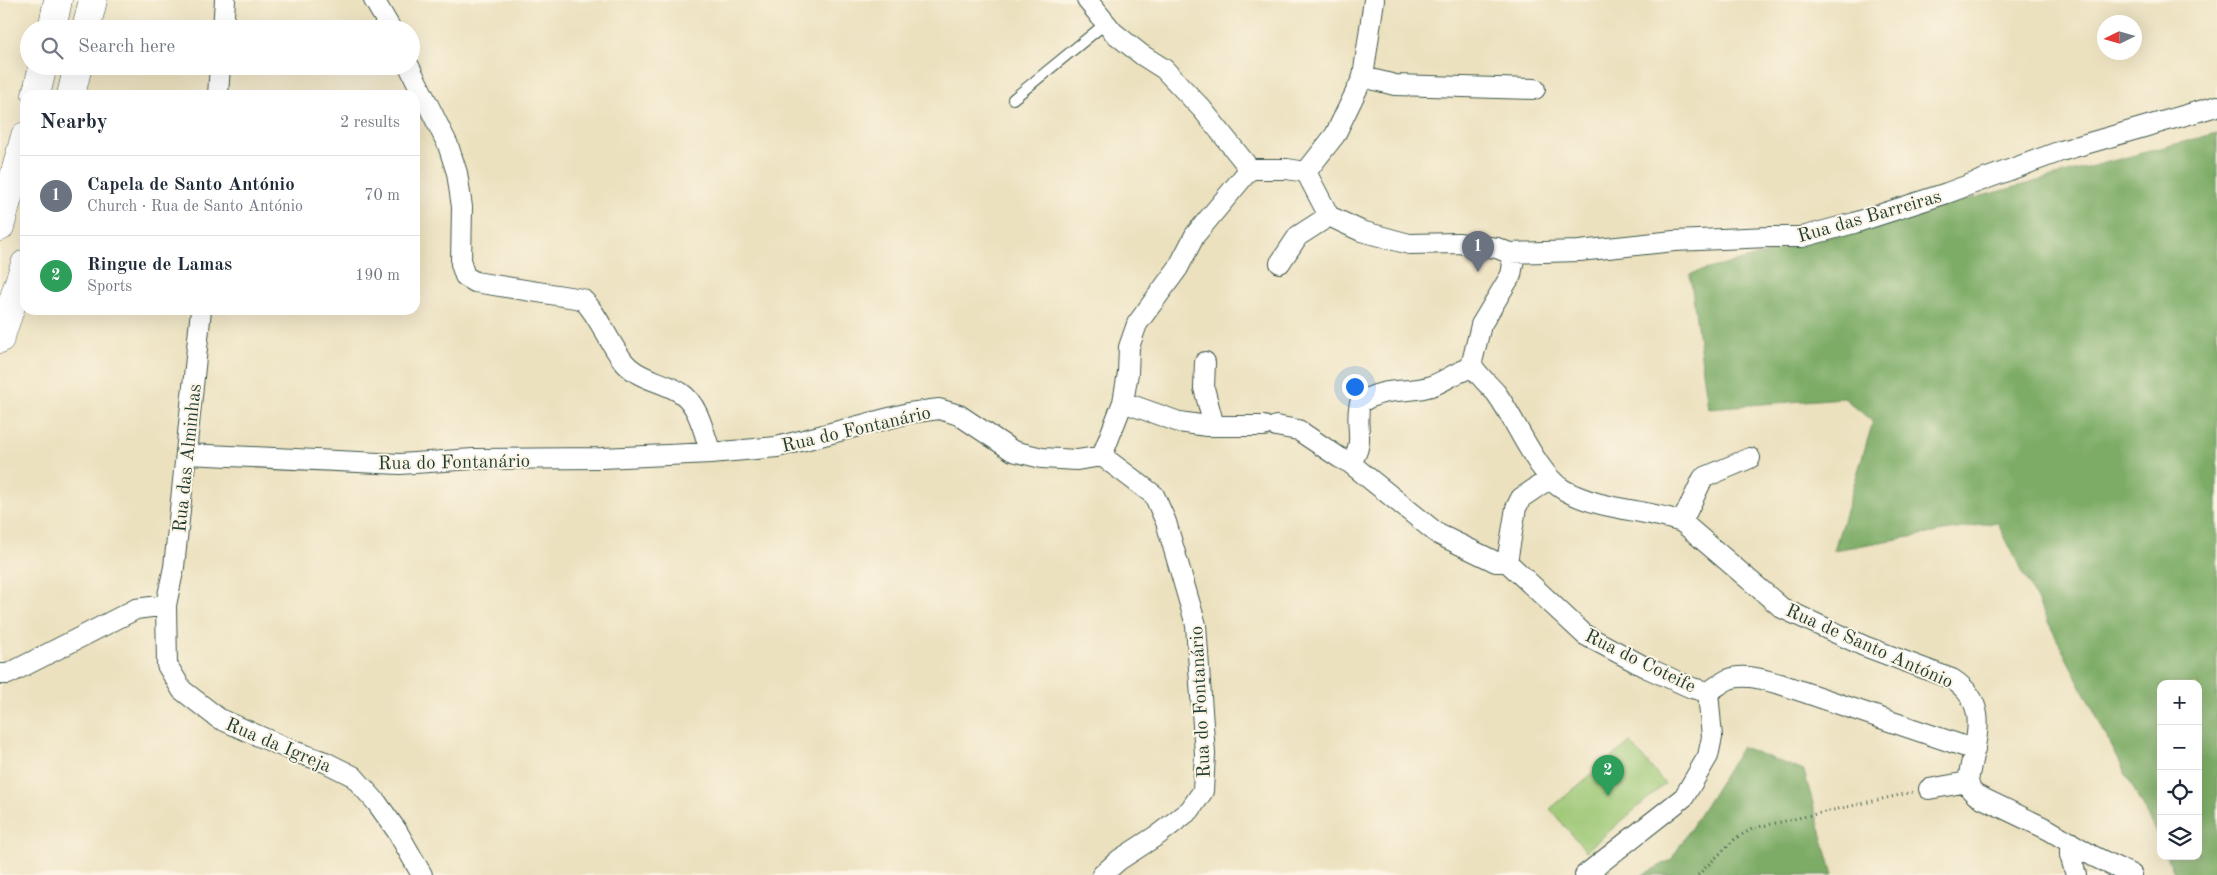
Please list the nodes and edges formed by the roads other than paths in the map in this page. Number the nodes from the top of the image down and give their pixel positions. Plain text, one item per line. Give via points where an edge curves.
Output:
1 (58, 0) edge
2 (93, 0) edge
3 (225, 0) edge
4 (374, 0) edge
5 (1087, 0) edge
6 (1374, 0) edge
7 (54, 20) edge
8 (88, 20) edge
9 (224, 20) edge
10 (386, 20) edge
11 (1106, 22) junction
12 (41, 75) edge
13 (76, 75) edge
14 (219, 75) edge
15 (413, 75) edge
16 (1363, 77) junction
17 (1536, 89) dead end
18 (37, 90) edge
19 (72, 90) edge
20 (218, 90) edge
21 (1013, 99) dead end
22 (2217, 106) edge
23 (20, 154) edge
24 (1250, 169) junction
25 (1306, 172) junction
26 (1330, 216) junction
27 (0, 227) edge
28 (1509, 253) junction
29 (1280, 263) dead end
30 (20, 279) edge
31 (200, 315) edge
32 (0, 339) edge
33 (1204, 362) dead end
34 (1473, 367) junction
35 (1123, 402) junction
36 (1214, 426) junction
37 (712, 453) junction
38 (187, 454) junction
39 (1102, 456) junction
40 (1750, 458) dead end
41 (1350, 462) junction
42 (1550, 479) junction
43 (1682, 522) junction
44 (1506, 562) junction
45 (166, 605) junction
46 (0, 674) edge
47 (1708, 692) junction
48 (1975, 750) junction
49 (1968, 782) junction
50 (1929, 789) road end
51 (2070, 842) junction
52 (422, 875) edge
53 (1102, 875) edge
54 (1585, 875) edge
55 (2076, 875) edge
56 (2132, 875) edge

1 - 7 highway
2 - 8 highway
3 - 9 street
4 - 10 street
5 - 11 street
6 - 16 street
11 - 21 lane
11 - 24 street via 1113,32 1164,69 1202,109
12 - 18 highway
13 - 19 highway
14 - 20 street
15 - 37 street via 448,145 457,173 462,207 461,264 465,276 475,282 582,299 626,364 688,400
16 - 17 street via 1395,85
16 - 25 street via 1335,135
22 - 28 street, Rua das Barreiras via 2061,151 1947,193 1802,238 1674,241 1580,251
23 - 27 highway
24 - 25 street
24 - 35 street via 1195,235 1178,268 1138,324 1129,347
25 - 26 street
26 - 28 street via 1361,232 1409,244 1458,243 1497,248
26 - 29 street via 1298,236
28 - 34 street via 1513,264 1511,275 1480,324
30 - 32 highway
31 - 38 street, Rua das Alminhas
33 - 36 street via 1204,388
34 - 41 street via 1459,370 1434,385 1380,392 1360,403 1357,414 1360,446
34 - 42 street, Rua de Santo António via 1495,393
35 - 36 street, Rua do Coteife via 1179,422
35 - 39 street
36 - 41 street, Rua do Coteife via 1270,426 1298,430
37 - 38 street, Rua do Fontanário via 400,464
37 - 39 street, Rua do Fontanário via 777,447 908,413 939,409 960,415 1013,451 1042,458 1077,460
38 - 45 street, Rua das Alminhas via 174,568
39 - 53 street, Rua do Fontanário via 1154,495 1166,522 1196,625 1205,754 1203,791 1190,810
40 - 43 street via 1703,478
41 - 44 street, Rua do Coteife via 1438,534 1496,562
42 - 43 street, Rua de Santo António via 1562,489 1589,501
42 - 44 street via 1521,498 1516,508
43 - 48 street, Rua de Santo António via 1782,608 1864,646 1960,684 1969,692 1978,717
44 - 47 street, Rua do Coteife via 1585,635 1645,667
45 - 46 street via 136,609 16,670
45 - 52 street, Rua da Igreja via 167,665 182,690 218,718 353,776 377,803
47 - 48 street, Rua do Coteife via 1729,679 1752,677
47 - 54 street via 1712,737 1708,756 1684,796
48 - 49 street, Rua de Santo António
49 - 50 street
49 - 51 street via 1976,795
51 - 55 street
51 - 56 street

